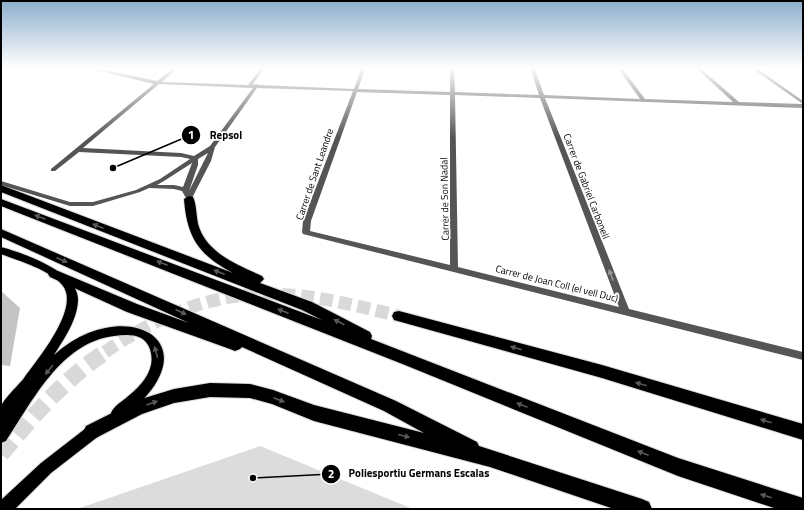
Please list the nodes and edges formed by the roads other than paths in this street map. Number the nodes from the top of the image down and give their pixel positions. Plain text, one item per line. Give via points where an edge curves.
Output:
1 (149, 91) edge
2 (253, 91) edge
3 (355, 91) edge
4 (400, 91) edge
5 (540, 91) edge
6 (636, 91) edge
7 (723, 91) edge
8 (786, 91) edge
9 (453, 93) junction
10 (542, 97) junction
11 (644, 101) junction
12 (803, 103) edge
13 (738, 104) junction
14 (803, 106) edge
15 (212, 147) junction
16 (79, 150) junction
17 (195, 158) junction
18 (53, 170) dead end
19 (1, 183) edge
20 (148, 187) junction
21 (1, 188) edge
22 (187, 194) junction
23 (1, 202) edge
24 (306, 232) joint
25 (1, 233) edge
26 (1, 250) edge
27 (454, 269) junction
28 (54, 274) junction
29 (307, 306) junction
30 (626, 312) junction
31 (399, 316) tunnel mouth
32 (803, 356) edge
33 (410, 360) junction
34 (290, 363) junction
35 (1, 417) edge
36 (92, 432) junction
37 (803, 432) edge
38 (1, 436) edge
39 (490, 458) junction
40 (803, 508) edge
41 (3, 509) edge
42 (642, 509) edge

1 - 16 street
2 - 15 street
3 - 24 street, Carrer de Sant Leandre via 307,221
4 - 9 street
5 - 10 street, Carrer de Gabriel Carbonell
6 - 11 street
7 - 13 street
8 - 12 street
9 - 10 street
9 - 27 street, Carrer de Son Nadal
10 - 11 street
30 -> 10 street, Carrer de Gabriel Carbonell
11 - 13 street
13 - 14 street
15 - 17 street
15 - 22 street via 211,154
16 - 17 street via 181,155
16 - 18 street
17 - 20 street
17 - 22 street
19 - 20 street via 56,201 81,205 106,201
20 - 22 street via 174,187
29 -> 21 highway
22 - 29 highway via 194,231 199,240 219,259
33 -> 23 highway
24 - 27 street, Carrer de Joan Coll (el vell Duc)
25 -> 34 highway
26 - 28 main road
27 - 30 street, Carrer de Joan Coll (el vell Duc)
28 - 34 highway via 182,327
28 - 35 main road via 70,287 73,297 70,315 57,340
33 -> 29 highway
30 - 32 street, Carrer de Joan Coll (el vell Duc)
37 -> 31 highway
40 -> 33 highway via 678,467
34 - 39 highway via 390,406
36 -> 38 main road via 125,408 150,380 158,357 156,348 141,334 122,330 109,331 77,344 60,356
36 -> 39 highway via 138,408 174,396 210,390 243,391 273,397 314,413
36 - 41 main road via 46,468
39 - 42 highway

